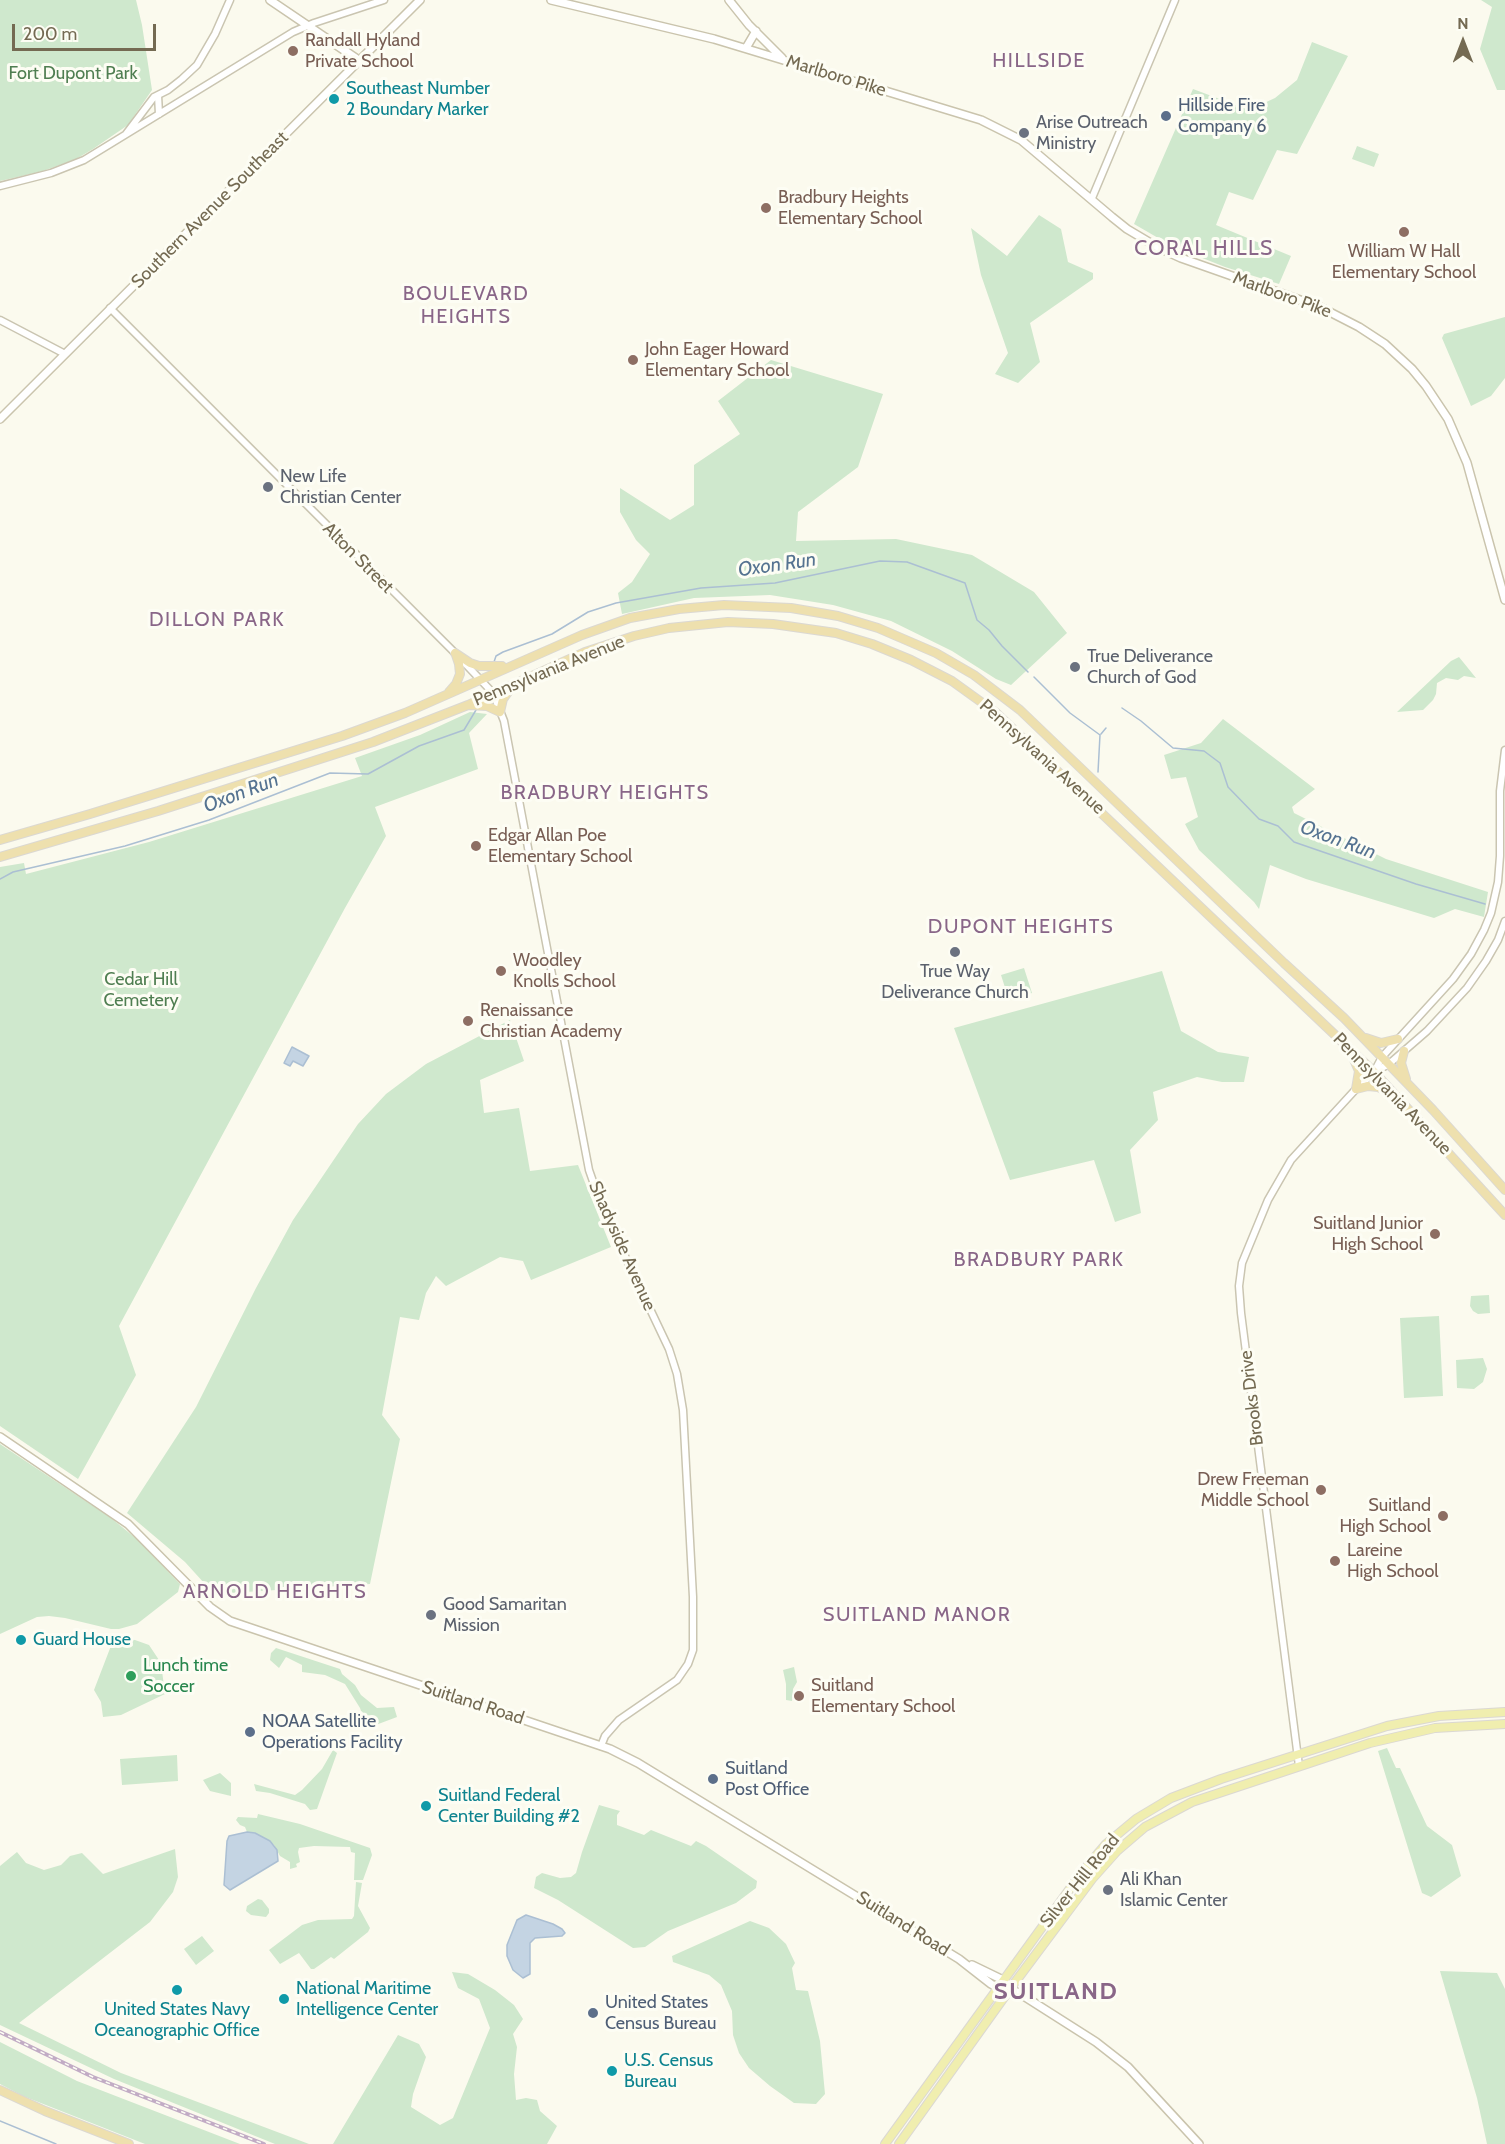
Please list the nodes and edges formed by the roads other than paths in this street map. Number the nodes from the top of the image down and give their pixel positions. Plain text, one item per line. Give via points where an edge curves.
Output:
1 (230, 0) edge
2 (270, 0) edge
3 (384, 0) edge
4 (420, 0) edge
5 (551, 0) edge
6 (729, 0) edge
7 (1175, 0) edge
8 (307, 26) junction
9 (756, 31) junction
10 (746, 48) junction
11 (784, 60) junction
12 (360, 61) junction
13 (158, 95) junction
14 (159, 114) junction
15 (124, 137) junction
16 (0, 186) edge
17 (1092, 198) junction
18 (110, 308) junction
19 (0, 320) edge
20 (65, 354) junction
21 (0, 419) edge
22 (1505, 600) edge
23 (549, 649) junction
24 (455, 653) junction
25 (480, 680) junction
26 (514, 684) junction
27 (493, 693) junction
28 (435, 700) junction
29 (468, 705) junction
30 (500, 712) junction
31 (1505, 750) edge
32 (0, 840) edge
33 (0, 857) edge
34 (1505, 921) edge
35 (1361, 1035) junction
36 (1398, 1039) junction
37 (1347, 1046) junction
38 (1404, 1051) junction
39 (1382, 1057) junction
40 (1389, 1064) junction
41 (1374, 1072) junction
42 (1408, 1083) junction
43 (1356, 1089) junction
44 (1397, 1097) junction
45 (1505, 1190) edge
46 (1505, 1215) edge
47 (0, 1437) edge
48 (1505, 1712) edge
49 (1505, 1724) edge
50 (601, 1746) junction
51 (1297, 1754) junction
52 (1299, 1766) junction
53 (959, 1959) junction
54 (1003, 1980) junction
55 (998, 1988) junction
56 (1010, 1989) junction
57 (0, 2090) edge
58 (924, 2090) junction
59 (934, 2097) junction
60 (129, 2144) edge
61 (885, 2144) edge
62 (899, 2144) edge
63 (1199, 2144) edge

1 - 13 street via 199,62
2 - 8 main road
3 - 8 street
4 - 12 main road, Southern Avenue Southeast
5 - 10 main road, Marlboro Pike
6 - 9 main road
7 - 17 street
8 - 12 main road
8 - 14 street
9 - 10 main road
9 - 11 main road
10 - 11 main road, Marlboro Pike
11 - 17 main road, Marlboro Pike via 990,123 1022,140
12 - 18 main road, Southern Avenue Southeast
13 - 14 street
13 - 15 street
14 - 15 street
15 - 16 street via 64,168
17 - 22 main road, Marlboro Pike via 1127,229 1159,248 1339,315 1381,341 1404,361 1440,405 1458,440
18 - 20 main road, Southern Avenue Southeast
18 - 24 street, Alton Street
19 - 20 street
20 - 21 main road, Southern Avenue Southeast
23 - 24 highway via 492,668 470,663
23 - 25 highway, Pennsylvania Avenue
23 - 35 highway, Pennsylvania Avenue via 646,615 700,607 763,605 838,616 936,653 995,690 1020,711
24 - 25 street, Alton Street
24 - 28 highway via 460,670 458,680 452,690
25 - 27 street, Shadyside Avenue
25 - 28 highway, Pennsylvania Avenue
26 - 27 highway, Pennsylvania Avenue
26 - 30 highway via 503,699
26 - 37 highway, Pennsylvania Avenue via 619,640 669,628 728,622 836,633 911,660 952,681 995,711
27 - 29 highway, Pennsylvania Avenue
27 - 30 street, Shadyside Avenue
28 - 32 highway, Pennsylvania Avenue via 320,743
29 - 30 highway via 487,706
29 - 33 highway, Pennsylvania Avenue via 322,759
30 - 50 street, Shadyside Avenue via 507,732 589,1170 603,1210 669,1349 683,1410 693,1650 677,1680 620,1720
31 - 36 street, Brooks Drive via 1500,791 1499,876 1491,913 1465,964
34 - 38 street, Brooks Drive via 1498,940 1472,981
35 - 36 highway via 1381,1043
35 - 39 highway, Pennsylvania Avenue
36 - 39 street, Brooks Drive
37 - 41 highway, Pennsylvania Avenue
37 - 43 highway via 1359,1071
38 - 40 street, Brooks Drive
38 - 42 highway via 1401,1065
39 - 40 highway, Pennsylvania Avenue
39 - 41 street, Brooks Drive
40 - 41 street, Brooks Drive
40 - 42 highway, Pennsylvania Avenue
41 - 43 street, Brooks Drive
41 - 44 highway, Pennsylvania Avenue
42 - 45 highway, Pennsylvania Avenue
43 - 44 highway via 1378,1087
43 - 51 street, Brooks Drive via 1298,1152 1278,1180 1245,1253 1239,1278
44 - 46 highway, Pennsylvania Avenue
47 - 50 main road, Suitland Road via 128,1524 230,1621
48 - 51 main road, Silver Hill Road via 1402,1722
49 - 52 main road, Silver Hill Road via 1417,1731
50 - 53 main road, Suitland Road via 638,1763
51 - 52 street, Brooks Drive
51 - 54 main road, Silver Hill Road via 1192,1790 1136,1819 1098,1853
52 - 56 main road, Silver Hill Road via 1192,1802 1136,1833 1101,1868
53 - 54 main road, Suitland Road
53 - 55 main road, Suitland Road
54 - 55 main road, Silver Hill Road
54 - 56 main road, Suitland Road
55 - 56 main road, Suitland Road
55 - 58 main road, Silver Hill Road
56 - 59 main road, Silver Hill Road
56 - 63 main road, Suitland Road via 1069,2024 1128,2067
57 - 60 highway
58 - 59 main road
58 - 61 main road, Silver Hill Road
59 - 62 main road, Silver Hill Road

